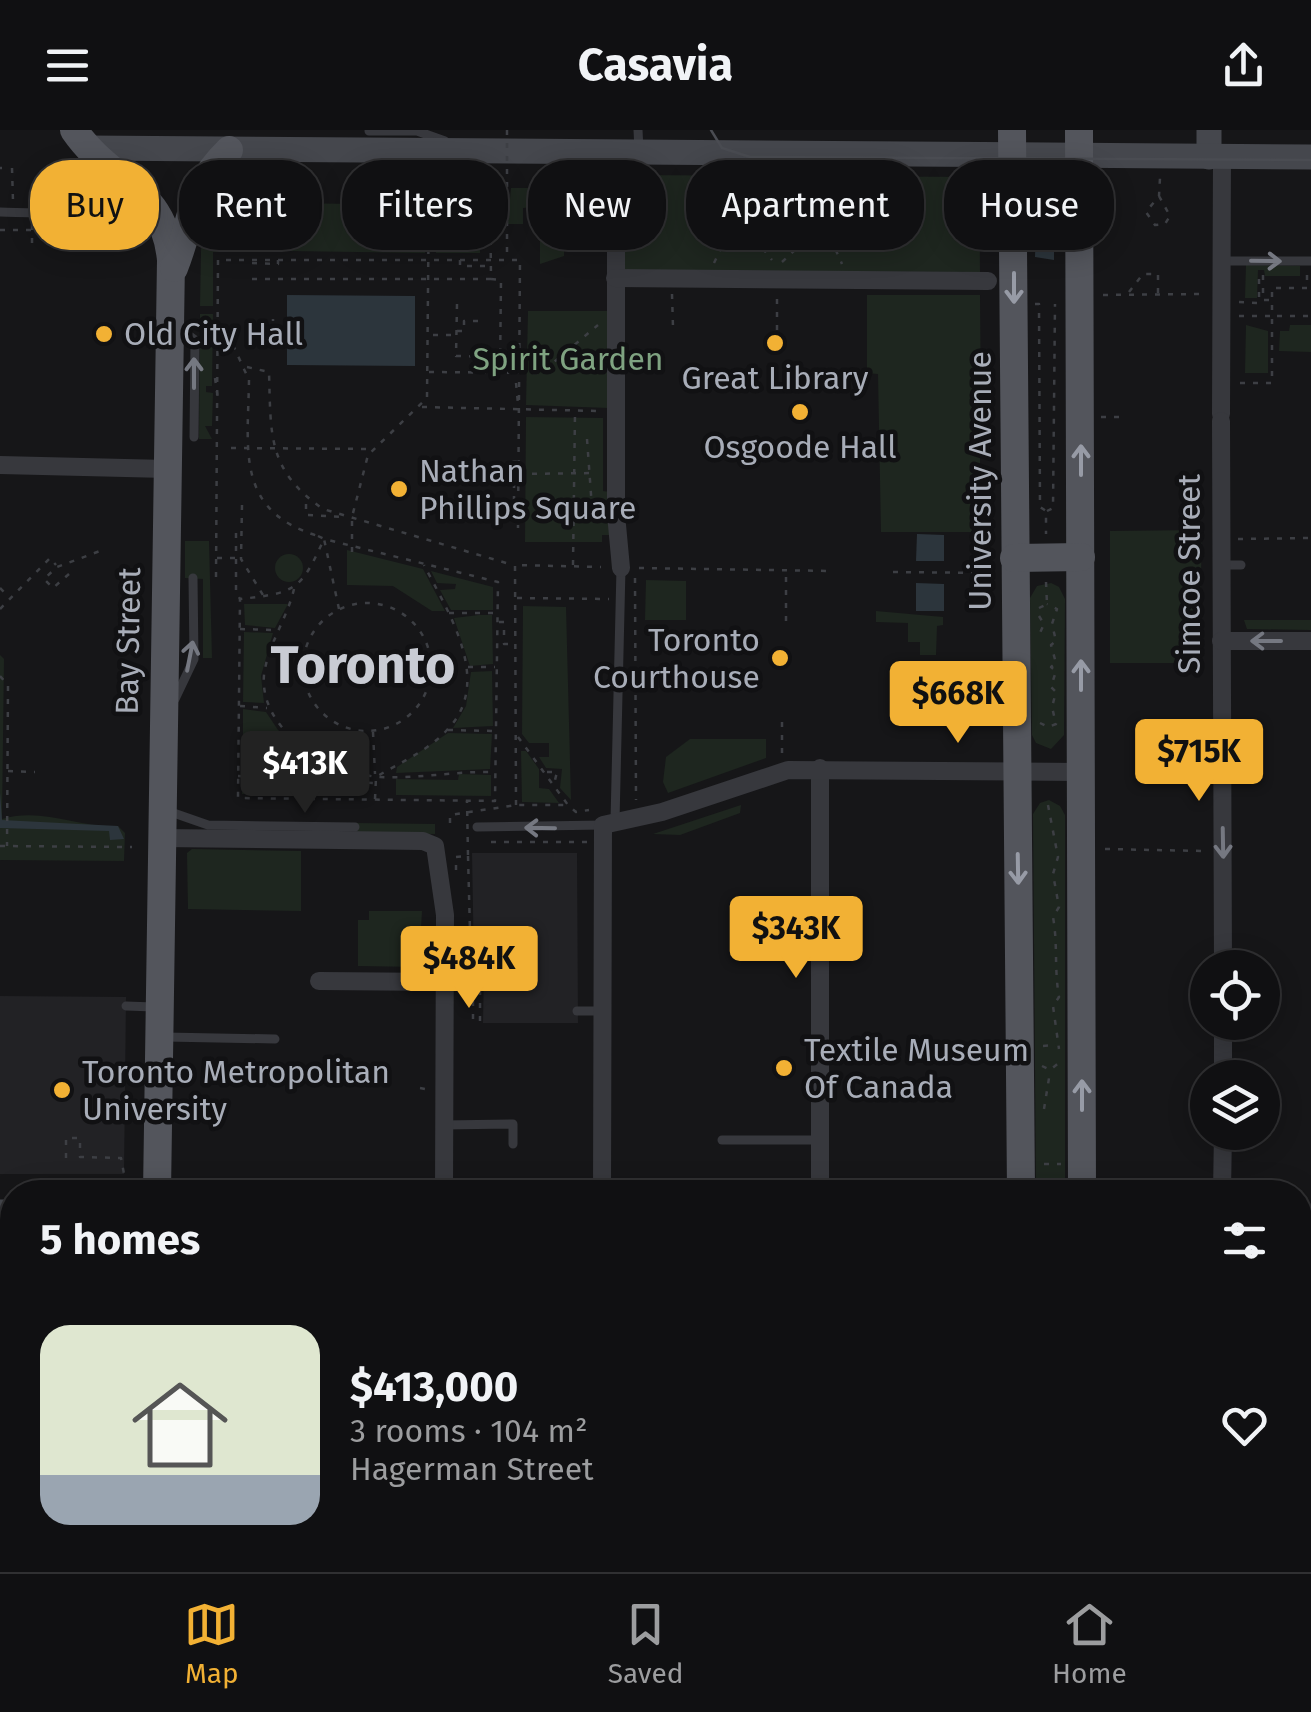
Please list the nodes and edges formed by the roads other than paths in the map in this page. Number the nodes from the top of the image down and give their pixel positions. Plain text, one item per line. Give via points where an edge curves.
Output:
1 (1208, 130) edge
2 (368, 131) edge
3 (81, 139) edge
4 (628, 143) edge
5 (1012, 143) edge
6 (1079, 143) edge
7 (229, 150) junction
8 (471, 152) junction
9 (712, 152) edge
10 (1216, 157) junction
11 (1311, 157) edge
12 (97, 160) edge
13 (0, 212) edge
14 (30, 212) edge
15 (159, 212) edge
16 (1221, 260) junction
17 (1311, 262) edge
18 (615, 278) junction
19 (170, 279) junction
20 (988, 281) dead end
21 (169, 321) junction
22 (194, 437) dead end
23 (0, 465) edge
24 (167, 469) junction
25 (1081, 557) junction
26 (1221, 557) junction
27 (1241, 565) dead end
28 (1002, 566) junction
29 (621, 568) joint
30 (193, 578) dead end
31 (1220, 641) junction
32 (1311, 641) edge
33 (161, 728) junction
34 (820, 768) junction
35 (1018, 771) junction
36 (1082, 772) junction
37 (160, 808) junction
38 (608, 823) junction
39 (355, 827) dead end
40 (477, 827) dead end
41 (160, 838) junction
42 (1223, 950) edge
43 (320, 981) dead end
44 (445, 982) junction
45 (126, 1006) dead end
46 (157, 1007) junction
47 (602, 1011) junction
48 (578, 1012) dead end
49 (157, 1037) junction
50 (275, 1039) dead end
51 (444, 1126) junction
52 (722, 1140) dead end
53 (820, 1140) junction
54 (512, 1144) dead end
55 (1223, 1150) edge
56 (157, 1180) edge
57 (444, 1180) edge
58 (602, 1180) edge
59 (820, 1180) edge
60 (1021, 1180) edge
61 (1082, 1180) edge
62 (1222, 1180) edge

1 - 10 main road, Simcoe Street
2 - 8 lane via 417,131
3 - 7 main road
3 - 12 main road, Bay Street
4 - 8 main road
4 - 9 main road
4 - 18 street
5 - 6 main road
5 - 9 main road
5 -> 28 main road, University Avenue
6 - 10 main road
25 -> 6 main road
7 - 8 main road
7 - 19 main road via 195,193 190,229
10 - 11 main road
10 - 16 street, Simcoe Street
13 - 14 lane
15 - 19 main road, Bay Street
16 -> 17 lane
16 - 26 street, Simcoe Street via 1230,298
18 - 20 street
18 - 29 street
19 - 21 main road, Bay Street
22 -> 21 lane via 195,340
21 - 24 main road, Bay Street
23 - 24 street
24 - 33 main road, Bay Street
25 - 28 main road
36 -> 25 main road
26 - 27 lane
26 - 31 street, Simcoe Street
28 - 35 main road, University Avenue
29 - 38 lane
33 -> 30 lane via 194,658
32 -> 31 street
31 -> 42 street, Simcoe Street
33 - 37 main road, Bay Street
34 - 35 street
34 - 38 street via 774,772 662,812
34 - 53 street
35 - 36 street
35 -> 60 main road, University Avenue
61 -> 36 main road
37 - 39 lane via 200,824
37 - 41 main road, Bay Street
38 -> 40 lane
38 - 47 street
41 - 44 street via 434,846
41 - 46 main road, Bay Street
43 - 44 street
44 - 51 street
45 - 46 lane
46 - 49 main road, Bay Street
47 - 48 lane
47 - 58 street
49 - 50 lane
49 - 56 main road, Bay Street
51 - 54 lane via 512,1124
51 - 57 street
52 - 53 lane
53 - 59 street
55 - 62 street

